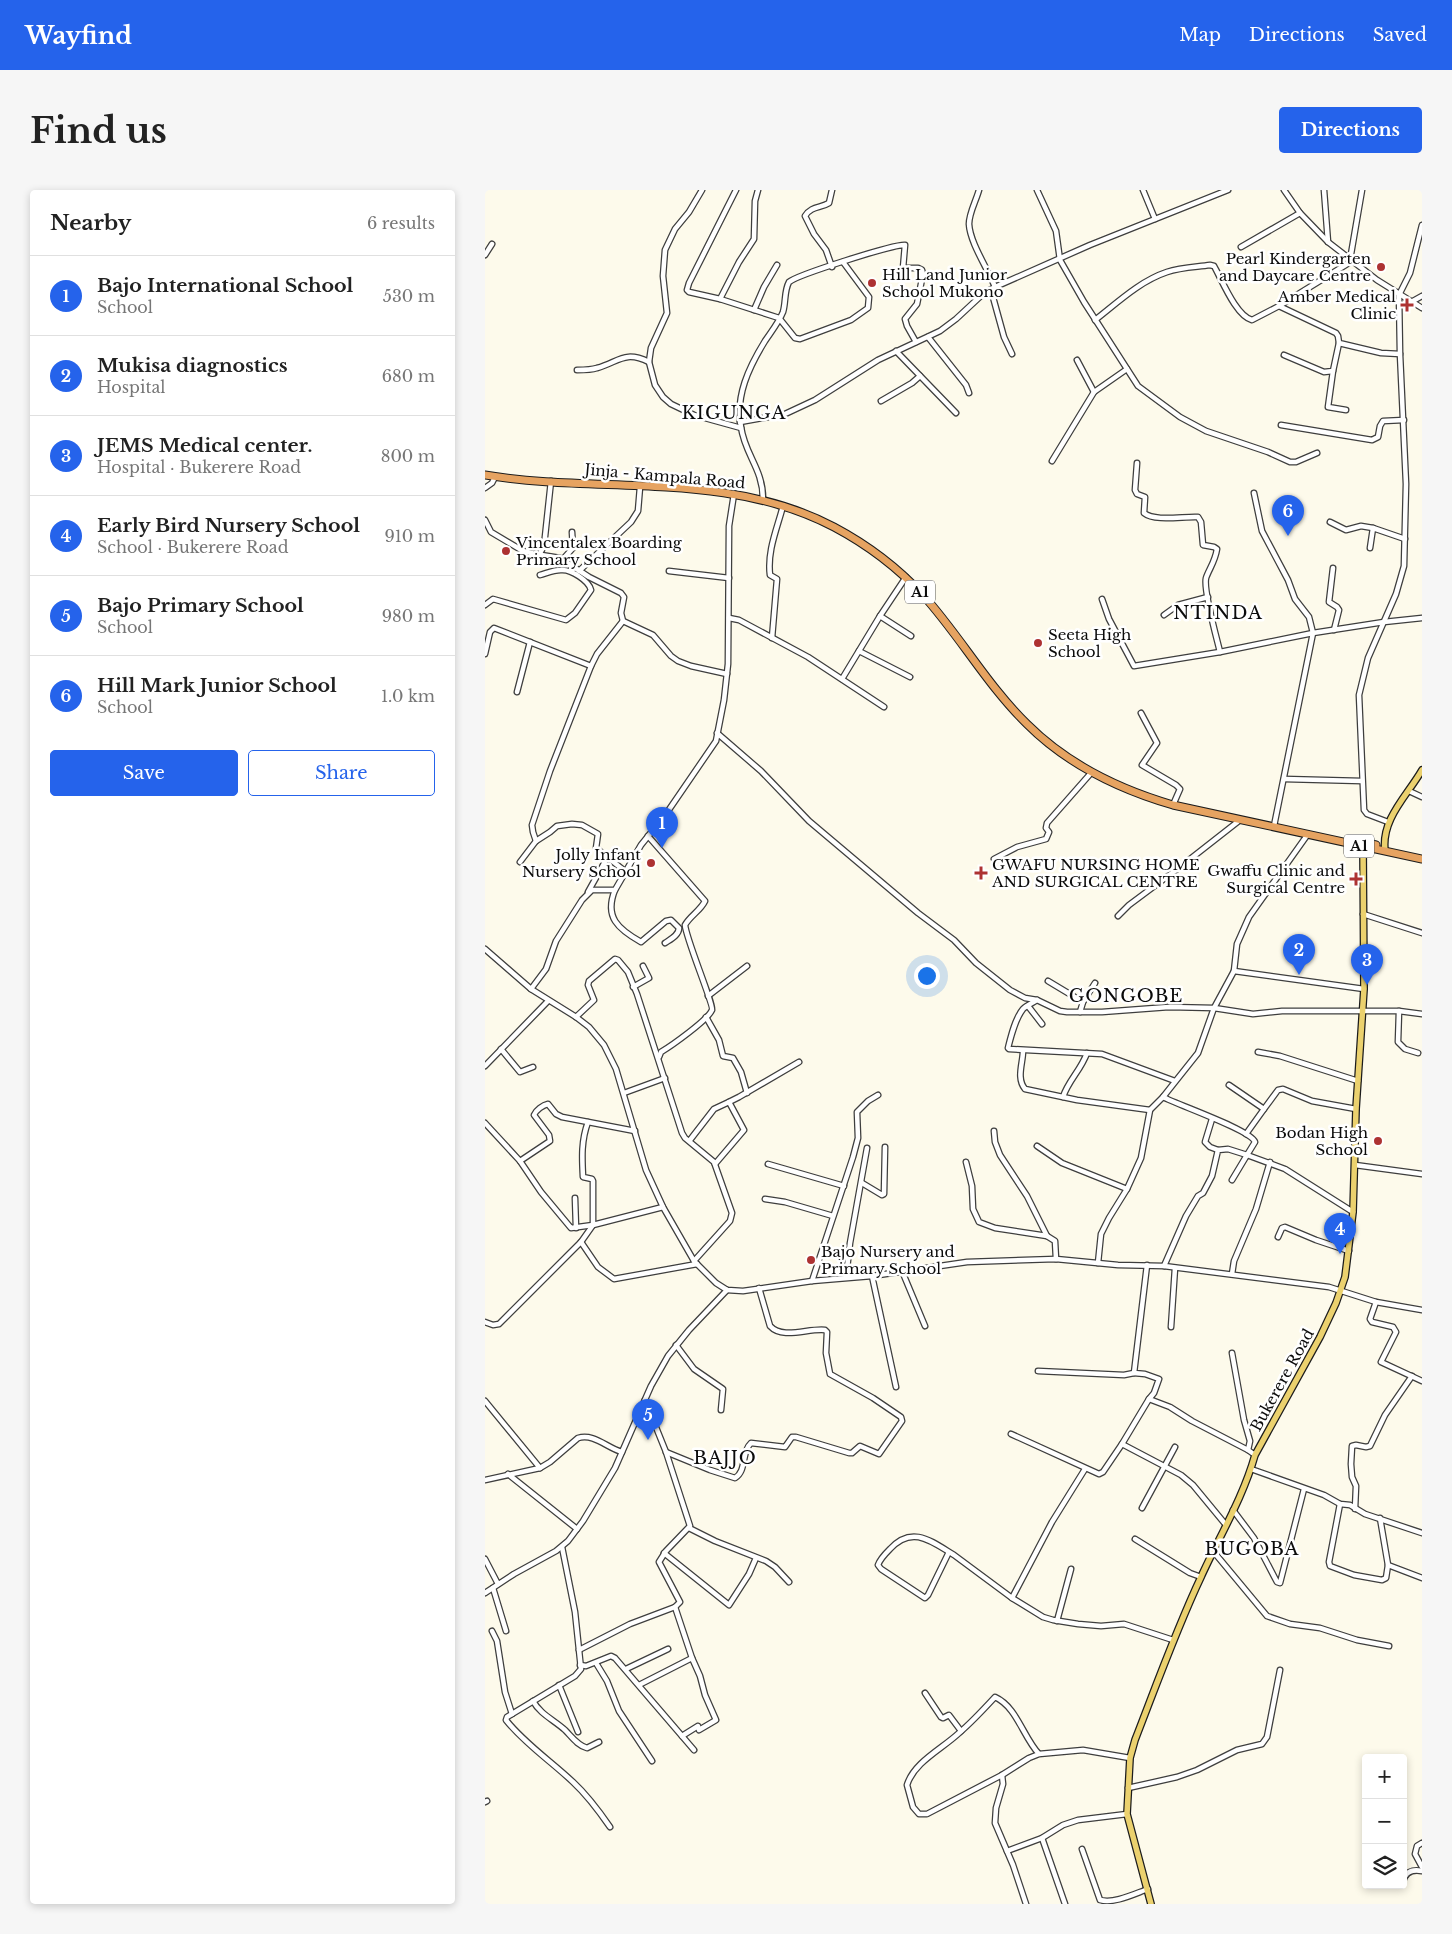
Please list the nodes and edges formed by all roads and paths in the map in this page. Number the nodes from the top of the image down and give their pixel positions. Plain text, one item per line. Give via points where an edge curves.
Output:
1 (702, 190) edge
2 (736, 190) edge
3 (758, 190) edge
4 (832, 190) edge
5 (979, 190) edge
6 (1037, 190) edge
7 (1143, 190) edge
8 (1228, 190) edge
9 (1284, 190) edge
10 (1324, 190) edge
11 (1362, 190) edge
12 (1300, 213) junction
13 (1155, 219) junction
14 (1422, 225) edge
15 (1328, 242) junction
16 (491, 244) dead end
17 (1241, 247) dead end
18 (485, 254) edge
19 (1060, 260) junction
20 (1351, 260) junction
21 (843, 262) junction
22 (777, 265) dead end
23 (832, 267) junction
24 (993, 288) junction
25 (1399, 295) junction
26 (1422, 296) edge
27 (720, 299) junction
28 (1413, 301) junction
29 (1279, 306) junction
30 (1422, 308) edge
31 (754, 310) junction
32 (779, 318) junction
33 (1095, 320) junction
34 (928, 337) junction
35 (915, 342) junction
36 (1339, 343) junction
37 (896, 351) junction
38 (1012, 354) dead end
39 (1400, 354) junction
40 (1284, 355) dead end
41 (1077, 360) dead end
42 (649, 362) junction
43 (1127, 369) junction
44 (577, 370) dead end
45 (1333, 371) junction
46 (920, 376) junction
47 (1094, 392) junction
48 (969, 393) dead end
49 (881, 400) dead end
50 (1346, 410) dead end
51 (956, 413) dead end
52 (1404, 420) junction
53 (740, 422) junction
54 (1281, 425) dead end
55 (741, 428) junction
56 (1317, 453) dead end
57 (1052, 461) dead end
58 (1137, 463) dead end
59 (485, 475) edge
60 (495, 477) junction
61 (551, 481) junction
62 (641, 487) junction
63 (485, 488) edge
64 (734, 493) junction
65 (1254, 493) dead end
66 (763, 499) junction
67 (783, 505) junction
68 (485, 520) edge
69 (1330, 522) dead end
70 (1373, 528) junction
71 (572, 532) dead end
72 (1405, 538) junction
73 (1370, 548) dead end
74 (539, 555) junction
75 (563, 559) junction
76 (1333, 568) dead end
77 (579, 571) junction
78 (669, 571) dead end
79 (540, 575) dead end
80 (729, 578) junction
81 (906, 578) junction
82 (1208, 597) junction
83 (1102, 599) dead end
84 (485, 605) edge
85 (1164, 615) dead end
86 (880, 616) junction
87 (729, 618) junction
88 (1422, 618) edge
89 (623, 621) junction
90 (1384, 622) junction
91 (1334, 630) junction
92 (1313, 633) junction
93 (911, 636) dead end
94 (772, 638) junction
95 (530, 642) junction
96 (859, 651) junction
97 (1220, 652) junction
98 (485, 654) edge
99 (591, 666) junction
100 (727, 674) junction
101 (910, 677) dead end
102 (842, 679) junction
103 (517, 692) dead end
104 (884, 706) dead end
105 (1141, 713) dead end
106 (717, 733) junction
107 (1422, 770) edge
108 (1091, 773) junction
109 (1284, 779) junction
110 (1363, 781) junction
111 (1409, 791) junction
112 (1422, 797) edge
113 (1173, 805) junction
114 (1241, 819) junction
115 (1388, 822) junction
116 (1273, 826) junction
117 (1296, 830) junction
118 (1308, 834) junction
119 (647, 836) junction
120 (536, 841) junction
121 (1363, 845) junction
122 (1385, 849) junction
123 (1422, 854) edge
124 (607, 858) junction
125 (994, 859) dead end
126 (1422, 859) edge
127 (520, 862) dead end
128 (626, 872) junction
129 (615, 890) junction
130 (588, 892) junction
131 (1363, 914) junction
132 (1118, 916) dead end
133 (1422, 933) edge
134 (665, 943) dead end
135 (485, 949) edge
136 (643, 966) dead end
137 (747, 966) dead end
138 (1234, 970) junction
139 (1048, 981) dead end
140 (1095, 983) dead end
141 (633, 986) junction
142 (531, 989) junction
143 (1364, 989) junction
144 (709, 996) junction
145 (1037, 1000) junction
146 (548, 1001) junction
147 (1083, 1002) junction
148 (1028, 1006) junction
149 (1213, 1008) junction
150 (1362, 1011) junction
151 (1399, 1011) junction
152 (1080, 1012) junction
153 (1422, 1014) edge
154 (576, 1017) junction
155 (706, 1017) junction
156 (1042, 1024) dead end
157 (501, 1049) junction
158 (1023, 1051) junction
159 (1258, 1052) dead end
160 (1087, 1053) junction
161 (1418, 1053) dead end
162 (659, 1059) junction
163 (799, 1062) dead end
164 (485, 1066) edge
165 (533, 1066) dead end
166 (665, 1078) junction
167 (1175, 1081) junction
168 (1358, 1081) junction
169 (1229, 1084) dead end
170 (624, 1093) junction
171 (747, 1093) junction
172 (878, 1095) dead end
173 (1063, 1097) junction
174 (1163, 1097) junction
175 (729, 1102) junction
176 (1264, 1109) junction
177 (1356, 1109) junction
178 (1150, 1110) junction
179 (1212, 1119) junction
180 (589, 1122) junction
181 (485, 1123) edge
182 (635, 1131) junction
183 (995, 1131) dead end
184 (1246, 1134) junction
185 (690, 1140) junction
186 (1037, 1146) dead end
187 (885, 1147) dead end
188 (867, 1148) dead end
189 (1218, 1150) junction
190 (1247, 1155) junction
191 (520, 1161) junction
192 (966, 1162) dead end
193 (1270, 1162) junction
194 (715, 1164) junction
195 (768, 1164) dead end
196 (1355, 1165) junction
197 (1422, 1174) edge
198 (1232, 1180) dead end
199 (862, 1183) junction
200 (844, 1186) junction
201 (1127, 1189) junction
202 (575, 1198) dead end
203 (765, 1199) dead end
204 (663, 1207) junction
205 (1353, 1212) junction
206 (833, 1216) junction
207 (593, 1225) junction
208 (576, 1228) junction
209 (1047, 1236) junction
210 (1278, 1237) dead end
211 (581, 1242) junction
212 (1349, 1251) junction
213 (1056, 1259) junction
214 (696, 1262) junction
215 (1098, 1263) junction
216 (1147, 1265) junction
217 (1164, 1266) junction
218 (1175, 1268) junction
219 (902, 1271) junction
220 (1232, 1274) junction
221 (873, 1276) junction
222 (846, 1277) junction
223 (812, 1281) junction
224 (759, 1288) junction
225 (727, 1290) junction
226 (1340, 1291) junction
227 (1376, 1302) junction
228 (1422, 1310) edge
229 (485, 1322) edge
230 (925, 1326) dead end
231 (1171, 1327) dead end
232 (676, 1346) junction
233 (1232, 1354) dead end
234 (1038, 1371) dead end
235 (1134, 1373) junction
236 (1412, 1376) junction
237 (1422, 1381) edge
238 (896, 1388) dead end
239 (1149, 1399) junction
240 (645, 1400) junction
241 (485, 1401) edge
242 (721, 1410) dead end
243 (1011, 1434) dead end
244 (1122, 1444) junction
245 (1175, 1447) dead end
246 (1248, 1450) junction
247 (622, 1452) junction
248 (666, 1452) junction
249 (1255, 1455) junction
250 (1164, 1466) junction
251 (540, 1468) junction
252 (1085, 1469) junction
253 (1251, 1469) junction
254 (508, 1474) junction
255 (485, 1480) edge
256 (1304, 1489) junction
257 (1340, 1504) junction
258 (1142, 1508) dead end
259 (1355, 1509) junction
260 (1233, 1510) junction
261 (1380, 1518) junction
262 (1226, 1526) junction
263 (689, 1528) junction
264 (577, 1529) junction
265 (1422, 1533) edge
266 (1135, 1539) dead end
267 (562, 1548) junction
268 (1213, 1550) junction
269 (949, 1552) junction
270 (664, 1553) junction
271 (756, 1558) junction
272 (485, 1559) edge
273 (1389, 1566) junction
274 (1071, 1569) dead end
275 (1201, 1577) junction
276 (1422, 1578) edge
277 (789, 1582) dead end
278 (496, 1586) junction
279 (485, 1593) edge
280 (1012, 1598) junction
281 (675, 1607) junction
282 (1057, 1621) junction
283 (491, 1631) dead end
284 (506, 1631) dead end
285 (1173, 1640) junction
286 (1389, 1646) dead end
287 (668, 1649) dead end
288 (579, 1650) junction
289 (692, 1658) junction
290 (596, 1663) junction
291 (580, 1665) junction
292 (626, 1669) junction
293 (1280, 1670) dead end
294 (639, 1684) junction
295 (559, 1685) junction
296 (925, 1693) dead end
297 (533, 1701) junction
298 (512, 1714) junction
299 (578, 1732) dead end
300 (961, 1732) junction
301 (682, 1736) junction
302 (599, 1742) dead end
303 (693, 1750) dead end
304 (1039, 1754) junction
305 (1130, 1758) junction
306 (652, 1761) dead end
307 (1002, 1775) junction
308 (1127, 1788) junction
309 (1127, 1814) junction
310 (610, 1827) dead end
311 (1042, 1838) junction
312 (1422, 1843) edge
313 (1082, 1849) dead end
314 (1007, 1851) junction
315 (1422, 1867) edge
316 (1422, 1871) edge
317 (1407, 1874) edge
318 (1148, 1889) junction
319 (1026, 1904) edge
320 (1065, 1904) edge
321 (1151, 1904) edge

1 - 42 street via 665,250 663,276 667,313 651,348
2 - 27 street via 687,290
3 - 27 street via 754,239
4 - 23 street via 829,203 813,208 805,216 826,250
5 - 24 street via 969,227
6 - 19 street via 1057,231
7 - 13 street
8 - 13 street
9 - 12 street
10 - 15 street
11 - 20 street
12 - 15 street
12 - 17 street
13 - 19 street
14 - 25 street via 1410,273
15 - 20 street
16 - 18 street
19 - 24 street
19 - 33 street
20 - 25 street
20 - 29 street
21 - 23 street
21 - 32 street via 869,298 870,305 866,311 800,339 795,338
21 - 35 street via 905,245 903,268 918,268 923,274 917,304 905,319
22 - 31 street
23 - 32 street via 789,282
24 - 34 street
24 - 38 street via 1004,336
25 - 28 street
25 - 39 street
26 - 28 street
27 - 31 street
28 - 30 street
29 - 33 street via 1261,317 1249,319 1210,264 1154,277
29 - 36 street via 1336,333
31 - 32 street
32 - 53 street via 747,373 741,395
33 - 43 street
34 - 35 street
34 - 48 street
35 - 37 street
36 - 39 street
36 - 45 street
37 - 46 street
37 - 53 street via 792,412
39 - 52 street
40 - 45 street via 1324,372
41 - 47 street
42 - 44 street via 639,357 624,358 597,368
42 - 55 street via 655,386 671,404 694,416
43 - 47 street
43 - 56 street via 1147,393 1206,431 1290,462
45 - 50 street via 1328,405
46 - 49 street
46 - 51 street
47 - 57 street
52 - 54 street via 1383,421 1378,437 1372,440
52 - 72 street
53 - 55 street
55 - 66 street via 760,475
58 - 82 street via 1135,490 1145,497 1144,513 1162,518 1198,517 1203,544 1217,549 1206,578
59 - 60 highway, Jinja - Kampala Road / A1
60 - 61 highway, Jinja - Kampala Road / A1
60 - 63 street
61 - 62 highway, Jinja - Kampala Road / A1
61 - 74 street via 544,546
62 - 64 highway, Jinja - Kampala Road / A1
62 - 77 street via 634,518
64 - 66 highway, Jinja - Kampala Road / A1
64 - 80 street via 729,526
65 - 92 street via 1262,531 1295,599 1309,617
66 - 67 highway, Jinja - Kampala Road / A1
67 - 81 highway, Jinja - Kampala Road / A1 via 835,527
67 - 94 street via 769,562 770,575 777,578
68 - 74 street via 491,532 523,551
69 - 70 street via 1346,530 1361,526
70 - 72 street
70 - 73 street
71 - 75 street via 573,547
72 - 90 street via 1401,580
74 - 75 street
75 - 77 street
76 - 91 street via 1329,602 1339,610
77 - 89 street via 621,593 624,597
78 - 80 street
79 - 84 street via 566,570 584,581 591,590 566,620 493,599
80 - 87 street
81 - 86 street
81 - 108 highway, Jinja - Kampala Road / A1 via 1026,724
82 - 85 street via 1178,605
82 - 97 street
83 - 97 street via 1134,666
86 - 93 street
86 - 96 street
87 - 94 street
87 - 100 street
88 - 90 street
89 - 99 street
89 - 100 street via 653,635 678,661
90 - 91 street
90 - 110 street via 1368,658 1361,687
91 - 92 street
92 - 97 street
92 - 109 street
94 - 102 street
95 - 98 street via 494,628
95 - 99 street
95 - 103 street
96 - 101 street
96 - 102 street
99 - 120 street via 537,811 532,828
100 - 106 street
102 - 104 street
105 - 113 street via 1157,743 1142,765 1180,789
106 - 119 street via 713,746 667,814
106 - 145 street via 761,771 809,821 954,940 976,963 1009,990
107 - 111 main road
108 - 113 highway, Jinja - Kampala Road / A1 via 1132,792
108 - 125 street via 1047,822 1049,832 1046,840 1017,847
109 - 110 street
109 - 116 street
110 - 115 street via 1365,812
111 - 112 street
111 - 115 main road
113 - 114 highway, Jinja - Kampala Road / A1
114 - 116 highway, Jinja - Kampala Road / A1
114 - 132 street
115 - 122 main road
116 - 117 highway, Jinja - Kampala Road / A1
117 - 118 highway, Jinja - Kampala Road / A1
117 - 121 highway, Jinja - Kampala Road / A1
118 - 121 highway, Jinja - Kampala Road / A1
118 - 138 street via 1249,916 1237,944
119 - 128 street
119 - 144 street via 705,901 685,925
120 - 124 street via 557,826 582,825 598,834 596,848
120 - 127 street
121 - 122 highway, Jinja - Kampala Road / A1
121 - 131 main road, Bukerere Road
122 - 123 highway, Jinja - Kampala Road / A1
122 - 126 highway, Jinja - Kampala Road / A1
124 - 128 street
124 - 130 street
128 - 129 street
129 - 130 street
129 - 134 street via 610,906 615,922 641,942 671,920 679,930
130 - 142 street via 556,941 546,969
131 - 133 street
131 - 143 main road, Bukerere Road
135 - 142 street
136 - 141 street via 649,978
137 - 144 street
138 - 143 street
138 - 149 street
139 - 147 street
140 - 147 street
141 - 154 street via 624,966 615,960 589,981 594,1000
141 - 162 street
142 - 146 street
143 - 150 main road, Bukerere Road
144 - 155 street via 712,1008
145 - 148 street
145 - 152 street via 1060,1011
146 - 154 street
146 - 157 street
147 - 152 street
148 - 156 street
148 - 158 street via 1021,1012 1008,1048
149 - 150 street via 1253,1014 1281,1010
149 - 152 street
149 - 167 street via 1198,1053
150 - 151 street
150 - 168 main road, Bukerere Road
151 - 153 street
151 - 161 street via 1398,1042 1405,1049
154 - 170 street via 604,1045
155 - 162 street via 661,1052
155 - 171 street via 719,1040 723,1056 733,1058 741,1072
157 - 164 street
157 - 165 street via 520,1072
158 - 160 street
158 - 173 street via 1024,1060 1020,1066 1024,1088
159 - 168 street
160 - 167 street via 1102,1054
160 - 173 street
162 - 166 street
163 - 171 street
166 - 170 street
166 - 185 street via 682,1133
167 - 174 street
168 - 177 main road, Bukerere Road
169 - 176 street
170 - 182 street
171 - 175 street
172 - 200 street via 857,1112 857,1146
173 - 178 street
174 - 178 street
174 - 179 street
175 - 185 street via 714,1109
175 - 194 street via 744,1130
176 - 177 street via 1278,1090 1283,1089 1312,1101
176 - 184 street
177 - 196 main road, Bukerere Road
178 - 201 street via 1141,1158
179 - 184 street
179 - 189 street via 1205,1142
180 - 182 street
180 - 191 street via 562,1117 546,1104 534,1115 550,1140
180 - 207 street via 582,1145 583,1178 592,1178 593,1182
181 - 191 street
182 - 204 street via 646,1170
183 - 209 street via 1000,1155 1027,1196
184 - 190 street via 1255,1142
185 - 194 street
186 - 201 street via 1062,1163
187 - 199 street via 884,1194
188 - 199 street
189 - 190 street via 1228,1149
189 - 217 street via 1212,1176 1187,1216
190 - 193 street
190 - 198 street
191 - 208 street via 567,1225
192 - 209 street via 973,1209 979,1222 995,1228
193 - 205 street
193 - 220 street
194 - 214 street via 732,1216
195 - 200 street
196 - 197 street
196 - 205 main road, Bukerere Road
199 - 222 street
200 - 206 street
201 - 215 street via 1101,1234
202 - 208 street
203 - 206 street
204 - 207 street
204 - 214 street
205 - 212 main road, Bukerere Road
206 - 223 street
207 - 208 street
207 - 211 street
209 - 213 street via 1055,1242
210 - 212 street via 1285,1227
211 - 214 street via 598,1267 614,1279
211 - 229 street via 499,1324
212 - 226 main road, Bukerere Road
213 - 215 street
213 - 219 street via 967,1262
214 - 225 street
215 - 216 street
216 - 217 street
216 - 235 street
217 - 218 street
218 - 220 street
218 - 231 street
219 - 221 street
219 - 230 street
220 - 226 street
221 - 222 street
221 - 238 street
222 - 223 street
223 - 224 street
224 - 225 street
224 - 248 street via 772,1329 777,1332 825,1330 831,1374 873,1398 901,1417 902,1421 879,1454 860,1446 849,1454 797,1437 785,1447 751,1443 741,1473 735,1478
225 - 232 street
226 - 227 street
226 - 249 main road, Bukerere Road via 1307,1362
227 - 228 street
227 - 236 street via 1370,1319 1393,1327 1396,1332 1381,1362
232 - 240 street via 659,1370
232 - 242 street via 694,1369 723,1389
233 - 246 street via 1250,1441
234 - 235 street
235 - 239 street via 1159,1379
236 - 237 street
236 - 259 street via 1385,1415 1370,1446 1352,1446
239 - 244 street
239 - 246 street via 1170,1407
240 - 247 street
240 - 248 street
241 - 251 street
243 - 252 street
244 - 250 street
244 - 252 street via 1101,1473
245 - 250 street
246 - 249 street
247 - 251 street via 584,1436
247 - 264 street
248 - 263 street
249 - 253 main road, Bukerere Road
250 - 258 street
250 - 262 street via 1193,1485
251 - 254 street
252 - 280 street via 1052,1522
253 - 256 street
253 - 260 main road, Bukerere Road
254 - 255 street
254 - 264 street
256 - 257 street
256 - 260 street via 1279,1583 1254,1538
257 - 259 street
257 - 273 street via 1330,1566 1383,1580
259 - 261 street
260 - 262 main road, Bukerere Road
261 - 265 street
261 - 273 street
262 - 268 main road, Bukerere Road
263 - 270 street
263 - 271 street
264 - 267 street
266 - 275 street
267 - 278 street
267 - 288 street
268 - 275 main road, Bukerere Road
268 - 286 street via 1267,1616
269 - 269 street via 923,1537 908,1536 895,1543 878,1565 925,1598
269 - 280 street
270 - 271 street via 729,1605
270 - 281 street via 659,1562 679,1600
271 - 277 street via 775,1567
272 - 278 street
273 - 276 street
274 - 282 street
275 - 285 main road, Bukerere Road
278 - 279 street
278 - 284 street
280 - 282 street via 1031,1611
281 - 288 street via 630,1624
281 - 289 street
282 - 285 street via 1095,1626 1124,1624
283 - 298 street via 497,1641
285 - 305 main road, Bukerere Road
287 - 292 street
288 - 291 street
289 - 294 street
289 - 301 street via 716,1720
290 - 291 street
290 - 292 street via 611,1656
290 - 306 street via 619,1711
291 - 295 street via 579,1672
292 - 294 street
293 - 308 street via 1267,1737 1262,1744 1237,1750 1177,1777
294 - 301 street
295 - 297 street
295 - 299 street
296 - 300 street via 941,1717 949,1715
297 - 298 street
297 - 302 street via 542,1713 565,1729 581,1746 587,1748
298 - 310 street via 506,1719 510,1725 574,1783
300 - 304 street via 997,1697 1014,1715
300 - 307 street via 919,1766 908,1780 907,1790 916,1811 927,1814
301 - 303 street
304 - 305 street via 1083,1750
304 - 307 street
305 - 308 main road, Bukerere Road
307 - 314 street via 995,1823
308 - 309 main road, Bukerere Road
309 - 311 street via 1078,1820
309 - 318 main road, Bukerere Road
311 - 314 street
311 - 320 street
312 - 315 street via 1417,1846 1415,1854
313 - 318 street via 1102,1901
314 - 319 street
316 - 317 street via 1412,1870
318 - 321 main road, Bukerere Road

